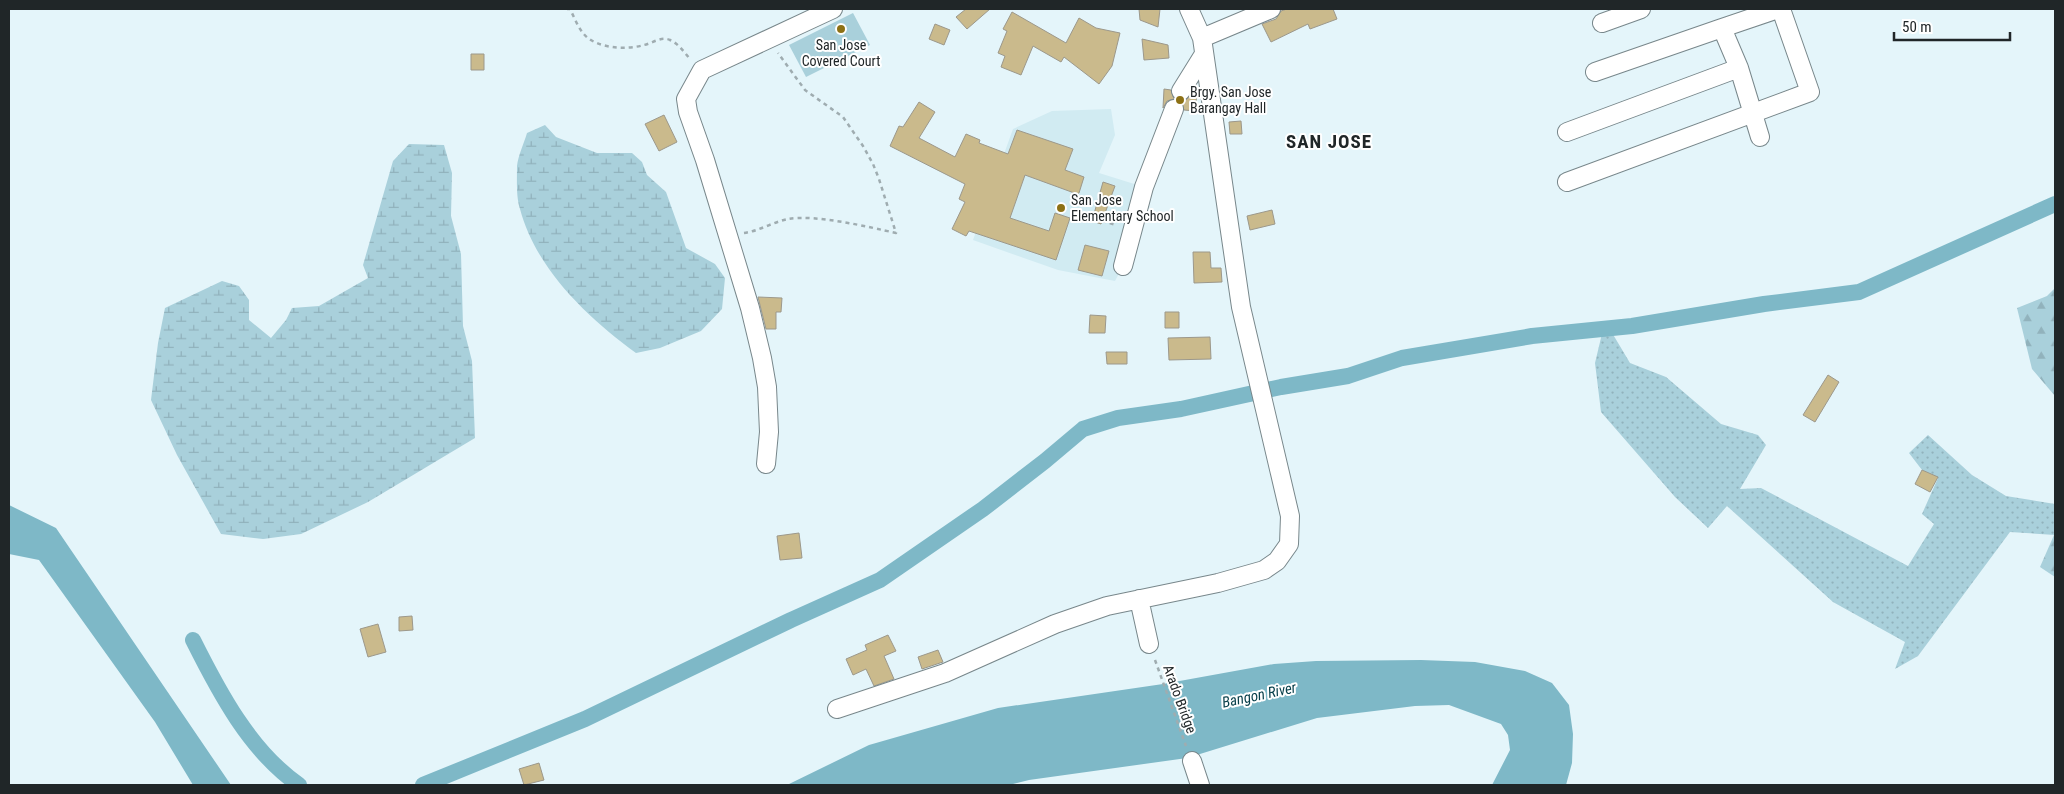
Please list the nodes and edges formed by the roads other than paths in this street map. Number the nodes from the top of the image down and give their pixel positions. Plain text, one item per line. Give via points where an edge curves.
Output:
1 (833, 9) edge
2 (1188, 9) edge
3 (1271, 9) edge
4 (1641, 9) edge
5 (1780, 9) edge
6 (1602, 23) dead end
7 (1722, 28) junction
8 (1203, 46) junction
9 (1738, 68) junction
10 (1595, 72) dead end
11 (1182, 91) dead end
12 (1174, 109) dead end
13 (1754, 114) junction
14 (1567, 132) dead end
15 (1760, 137) dead end
16 (1567, 182) dead end
17 (1123, 266) dead end
18 (766, 464) dead end
19 (1139, 599) junction
20 (1149, 644) road end
21 (837, 710) dead end
22 (1192, 761) road end
23 (1200, 785) edge

1 - 18 street via 702,70 686,98 750,308 762,358 768,387
2 - 8 street
3 - 8 street
4 - 6 street
5 - 7 street
5 - 13 street via 1810,92
7 - 9 street
7 - 10 street
8 - 11 street
8 - 19 street via 1241,308 1290,516 1289,544 1277,561 1264,570 1241,578
9 - 13 street
9 - 14 street
12 - 17 street via 1144,187
13 - 15 street
13 - 16 street
19 - 20 street
19 - 21 street via 1055,624 945,673
22 - 23 street

